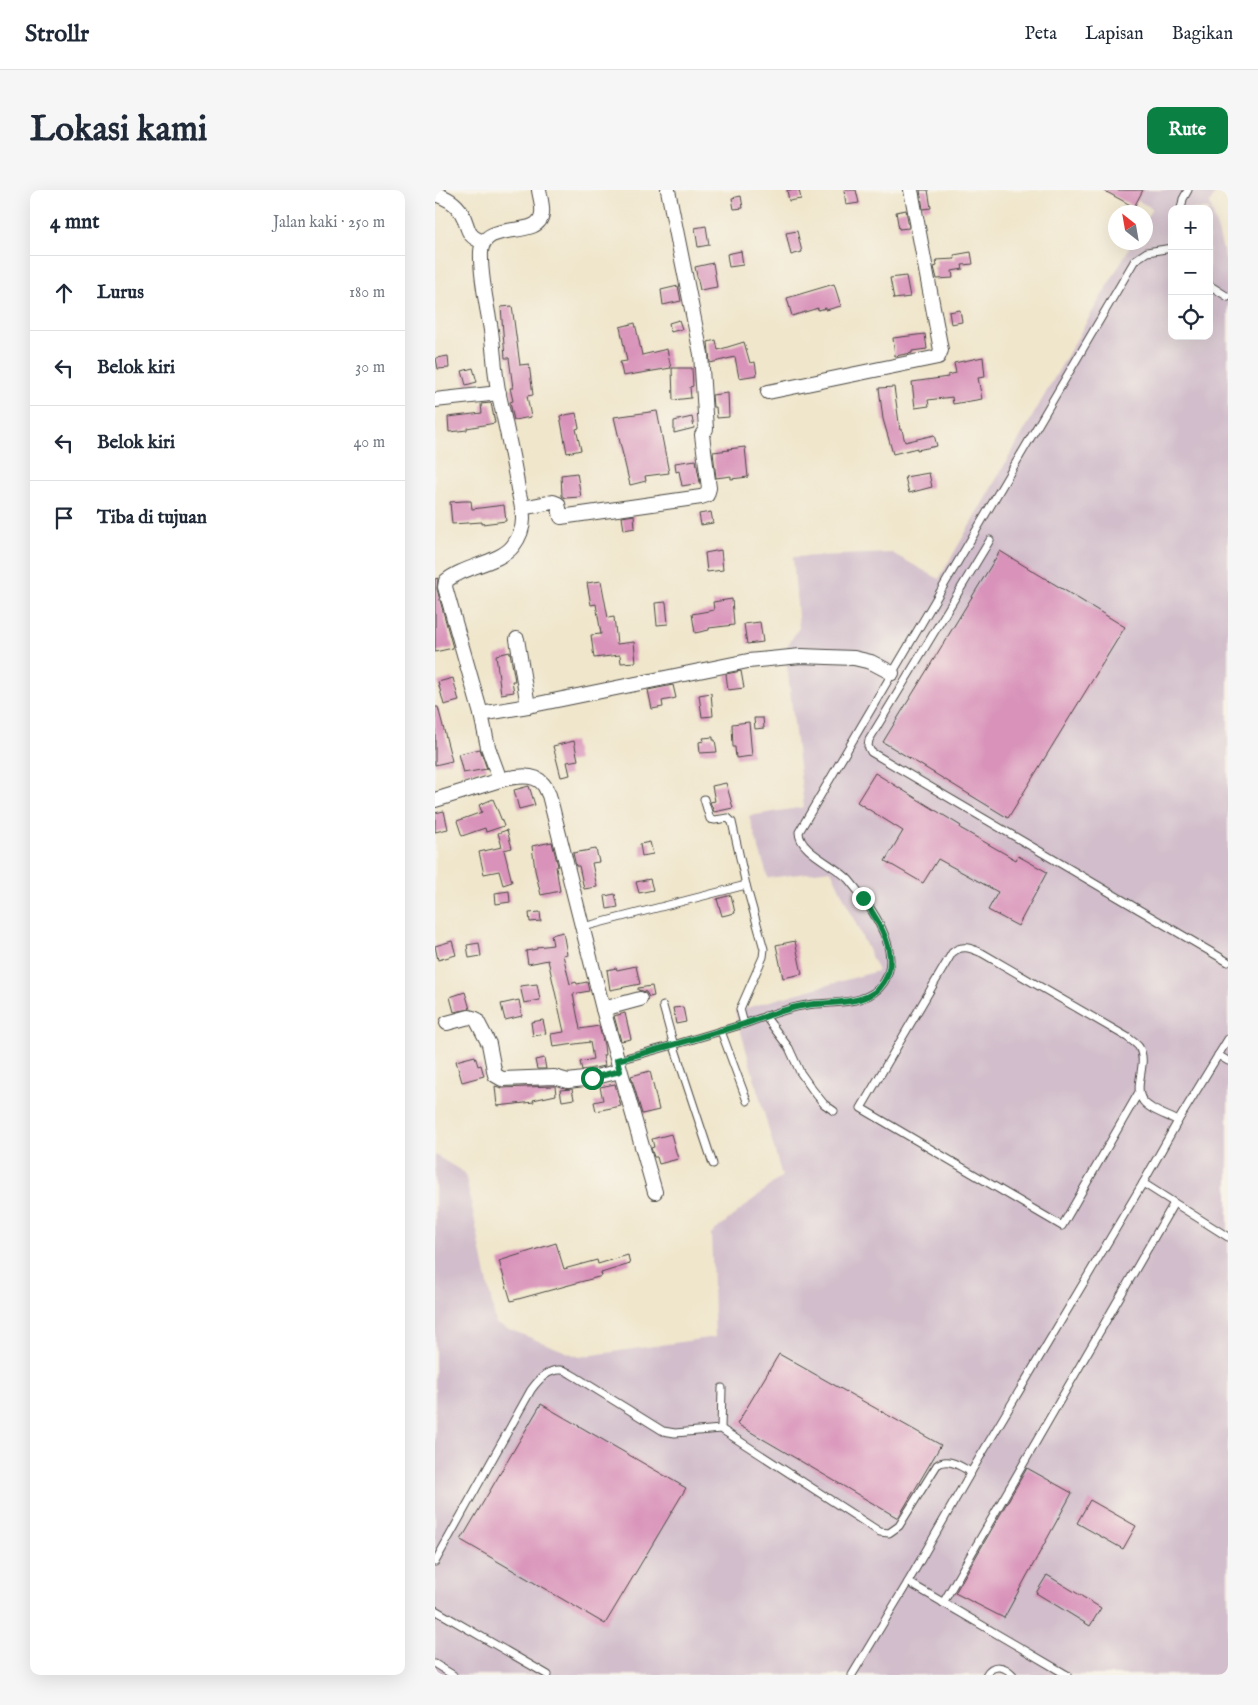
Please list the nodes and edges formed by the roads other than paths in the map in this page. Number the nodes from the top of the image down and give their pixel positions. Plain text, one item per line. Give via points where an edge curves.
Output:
1 (539, 190) edge
2 (668, 190) edge
3 (911, 190) edge
4 (1188, 190) edge
5 (435, 194) edge
6 (1182, 205) edge
7 (483, 242) junction
8 (1168, 249) edge
9 (1213, 288) edge
10 (1228, 297) edge
11 (768, 392) dead end
12 (499, 393) junction
13 (435, 400) edge
14 (522, 508) junction
15 (990, 540) dead end
16 (517, 639) dead end
17 (892, 673) junction
18 (528, 706) junction
19 (481, 714) junction
20 (500, 780) junction
21 (704, 799) dead end
22 (435, 800) edge
23 (746, 885) junction
24 (583, 927) junction
25 (1228, 962) edge
26 (640, 999) dead end
27 (663, 1006) dead end
28 (603, 1009) junction
29 (765, 1016) junction
30 (447, 1023) dead end
31 (745, 1024) junction
32 (721, 1031) junction
33 (1228, 1039) edge
34 (674, 1046) junction
35 (1218, 1055) junction
36 (1228, 1061) edge
37 (619, 1066) junction
38 (1139, 1092) junction
39 (747, 1101) dead end
40 (834, 1111) dead end
41 (1178, 1121) junction
42 (713, 1164) dead end
43 (1143, 1184) junction
44 (655, 1192) dead end
45 (1174, 1203) junction
46 (1228, 1237) edge
47 (722, 1388) dead end
48 (721, 1429) junction
49 (971, 1472) junction
50 (435, 1562) edge
51 (908, 1582) junction
52 (943, 1603) junction
53 (435, 1610) edge
54 (435, 1664) edge
55 (453, 1675) edge
56 (548, 1675) edge
57 (852, 1675) edge
58 (986, 1675) edge
59 (1013, 1675) edge
60 (1067, 1675) edge

1 - 7 street via 542,213 536,223 523,229 503,231
2 - 14 street via 701,354 707,495 561,517 558,504 553,502
3 - 11 street via 941,350 938,357
4 - 6 lane
5 - 7 street via 456,206 473,238
7 - 12 street via 485,294
8 - 17 lane via 1147,252 1135,260
9 - 10 lane
12 - 13 street
12 - 14 street
14 - 19 street via 520,536 511,549 454,574 446,581
15 - 25 lane via 869,740 871,752
16 - 18 street
17 - 18 street via 871,662 854,658 801,656 748,661
17 - 29 lane via 799,832 804,846 847,878 877,919 890,954 884,982 875,992 858,999 805,1005
18 - 19 street
19 - 20 street
20 - 22 street
20 - 24 street via 532,777 543,783 549,795
21 - 23 lane via 710,820 728,818 732,822
23 - 24 lane
23 - 31 lane via 765,953 740,1009
24 - 28 street
26 - 28 street
27 - 34 lane
28 - 37 street
29 - 31 lane
29 - 40 lane via 789,1048 812,1089
30 - 37 street via 469,1017 476,1019 489,1044 495,1075 502,1079 555,1077 568,1082 592,1078
31 - 32 lane
32 - 34 lane
32 - 39 lane
33 - 35 lane
34 - 37 lane
34 - 42 lane
35 - 36 lane
35 - 41 lane
37 - 44 street
38 - 38 lane via 1143,1057 1139,1047 1127,1036 964,947 952,953 861,1108 1062,1226
38 - 41 lane via 1151,1108
41 - 43 lane
43 - 45 lane
43 - 49 lane
45 - 46 lane
45 - 52 lane
47 - 48 lane
48 - 49 lane via 879,1532 892,1532 899,1526 941,1462 951,1462
48 - 50 lane via 663,1431 576,1376 561,1370 551,1372 539,1378 531,1390
49 - 51 lane
51 - 52 lane
51 - 57 lane
52 - 60 lane
53 - 56 lane
54 - 55 lane
58 - 59 lane via 996,1667

